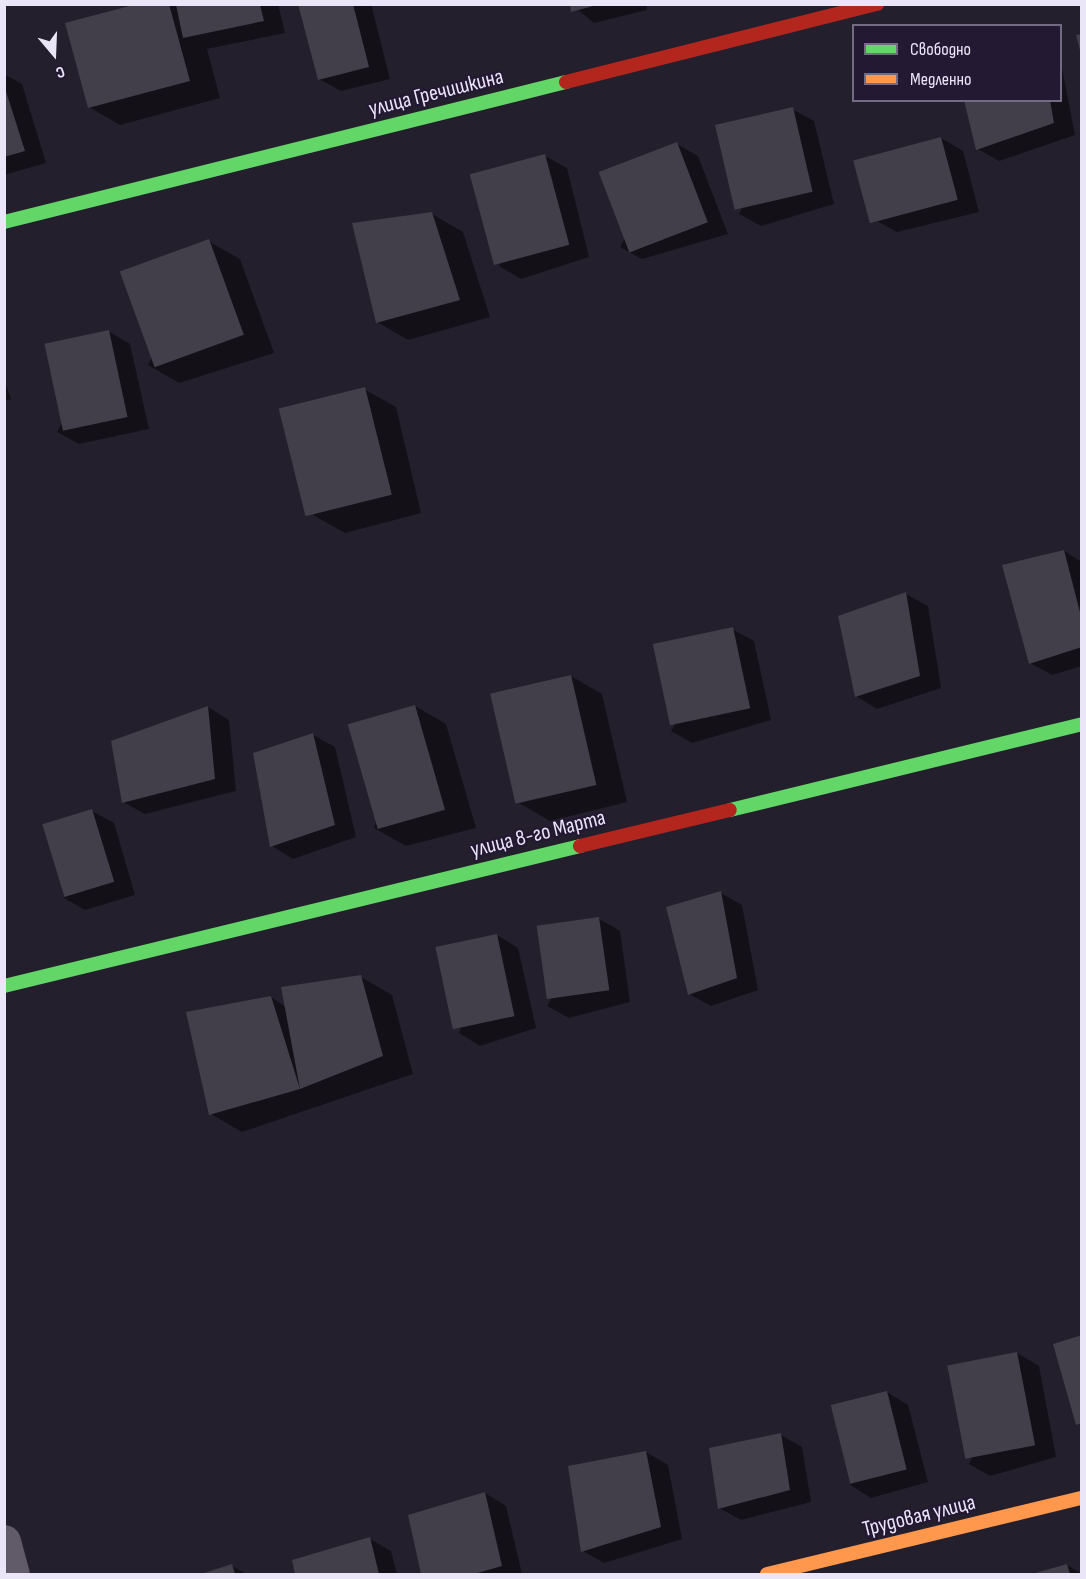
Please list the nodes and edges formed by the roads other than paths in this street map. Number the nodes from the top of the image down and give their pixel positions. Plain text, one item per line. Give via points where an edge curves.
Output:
1 (877, 4) edge
2 (4, 222) edge
3 (1082, 724) edge
4 (4, 986) edge
5 (1082, 1498) edge
6 (4, 1541) edge
7 (14, 1575) edge
8 (767, 1575) edge

1 - 2 street, улица Гречишкина
3 - 4 street, улица 8-го Марта
5 - 8 street, Трудовая улица
6 - 7 street

